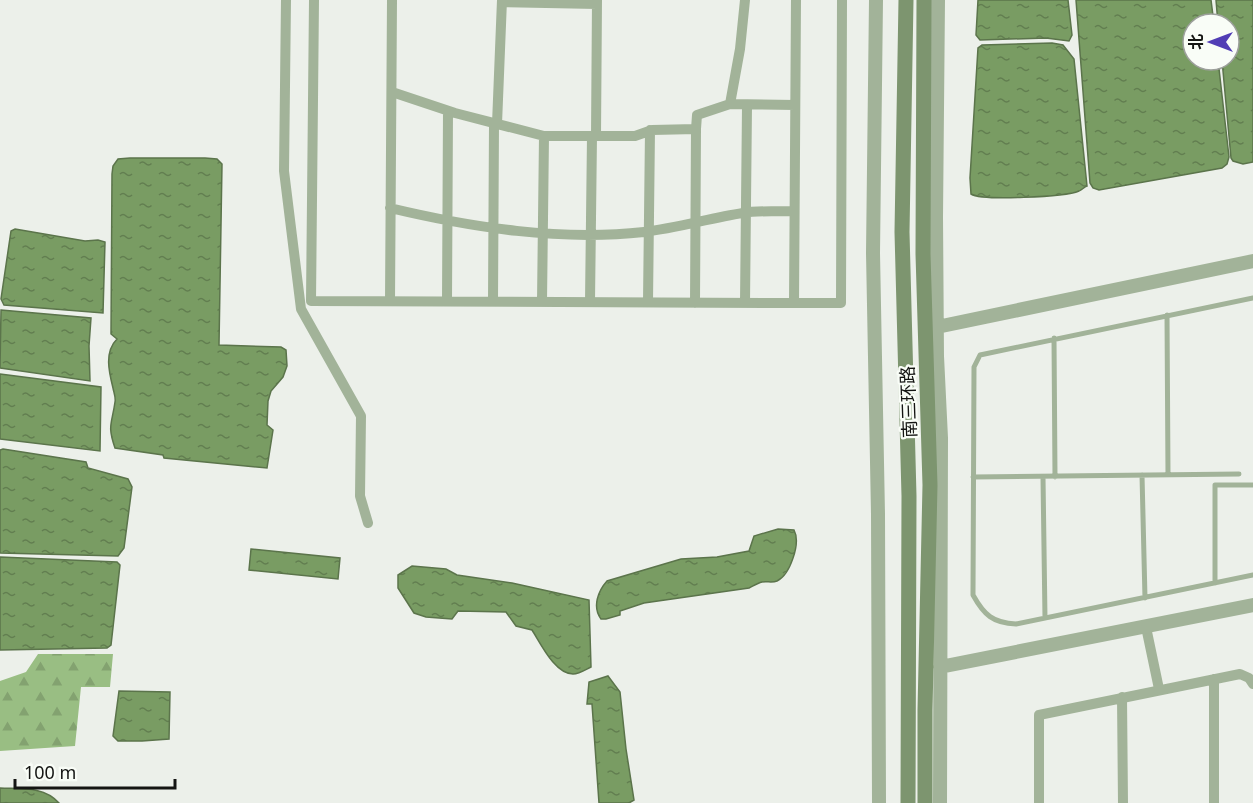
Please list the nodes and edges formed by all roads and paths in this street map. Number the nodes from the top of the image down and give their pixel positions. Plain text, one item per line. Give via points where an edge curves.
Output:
1 (286, 0) edge
2 (314, 0) edge
3 (392, 0) edge
4 (746, 0) edge
5 (796, 0) edge
6 (842, 0) edge
7 (876, 0) edge
8 (906, 0) edge
9 (924, 0) edge
10 (938, 0) edge
11 (502, 1) edge
12 (597, 2) edge
13 (392, 92) junction
14 (730, 104) junction
15 (795, 105) junction
16 (747, 106) junction
17 (448, 111) junction
18 (496, 124) junction
19 (696, 129) junction
20 (650, 130) junction
21 (544, 136) junction
22 (594, 136) junction
23 (390, 208) junction
24 (745, 212) junction
25 (794, 212) junction
26 (448, 222) junction
27 (696, 223) junction
28 (494, 229) junction
29 (649, 231) junction
30 (543, 233) junction
31 (591, 235) junction
32 (1253, 261) edge
33 (1253, 298) edge
34 (390, 301) junction
35 (447, 301) junction
36 (493, 302) junction
37 (542, 302) junction
38 (590, 302) junction
39 (648, 302) junction
40 (695, 303) junction
41 (746, 303) junction
42 (794, 303) junction
43 (1167, 315) junction
44 (937, 327) junction
45 (1054, 338) junction
46 (1239, 474) dead end
47 (1168, 475) junction
48 (1215, 475) junction
49 (1142, 476) junction
50 (974, 477) junction
51 (1043, 477) junction
52 (1055, 477) junction
53 (1253, 484) edge
54 (1215, 485) junction
55 (368, 523) dead end
56 (1253, 576) edge
57 (1215, 583) junction
58 (1145, 598) junction
59 (1253, 605) edge
60 (1045, 618) junction
61 (1146, 627) junction
62 (940, 668) junction
63 (1214, 679) junction
64 (1253, 684) edge
65 (1159, 689) junction
66 (1122, 697) junction
67 (879, 803) edge
68 (908, 803) edge
69 (925, 803) edge
70 (940, 803) edge
71 (1039, 803) edge
72 (1124, 803) edge
73 (1214, 803) edge

1 - 55 street via 284,171 301,309 361,416 360,496
2 - 34 street via 311,301
3 - 13 street
4 - 14 street
5 - 15 street
6 - 42 street via 841,303
7 - 67 street via 873,253
8 - 68 main road, 南三环路 via 902,232 909,496
9 - 69 main road, 南三环路 via 923,254 930,485
10 - 44 street
11 - 12 street
11 - 18 street
12 - 22 street
13 - 17 street
13 - 23 street
14 - 16 street
14 - 19 street via 697,115
15 - 16 street
15 - 25 street
16 - 24 street
17 - 18 street
17 - 26 street
18 - 21 street
18 - 28 street
19 - 20 street
19 - 27 street
20 - 22 street via 635,136
20 - 29 street
21 - 22 street
21 - 30 street
22 - 31 street
23 - 26 street
23 - 34 street
24 - 25 street
24 - 27 street
24 - 41 street
25 - 42 street
26 - 28 street
26 - 35 street
27 - 29 street
27 - 40 street
28 - 30 street
28 - 36 street
29 - 31 street
29 - 39 street
30 - 31 street
30 - 37 street
31 - 38 street
32 - 44 street
33 - 43 lane
34 - 35 street
35 - 36 street
36 - 37 street
37 - 38 street
38 - 39 street
39 - 40 street
40 - 41 street
41 - 42 street
43 - 45 lane
43 - 47 lane
44 - 62 street via 941,438
45 - 50 lane via 988,352 977,360
45 - 52 lane
46 - 48 lane
47 - 48 lane
47 - 49 lane
48 - 54 lane
49 - 52 lane
49 - 58 lane
50 - 51 lane
50 - 60 lane via 973,596 983,613 1005,624
51 - 52 lane
51 - 60 lane
53 - 54 lane
54 - 57 lane
56 - 57 lane
57 - 58 lane
58 - 60 lane
59 - 61 street
61 - 62 street
61 - 65 street
62 - 70 street
63 - 64 street via 1240,674
63 - 65 street
63 - 73 street
65 - 66 street
66 - 71 street via 1040,715
66 - 72 street

